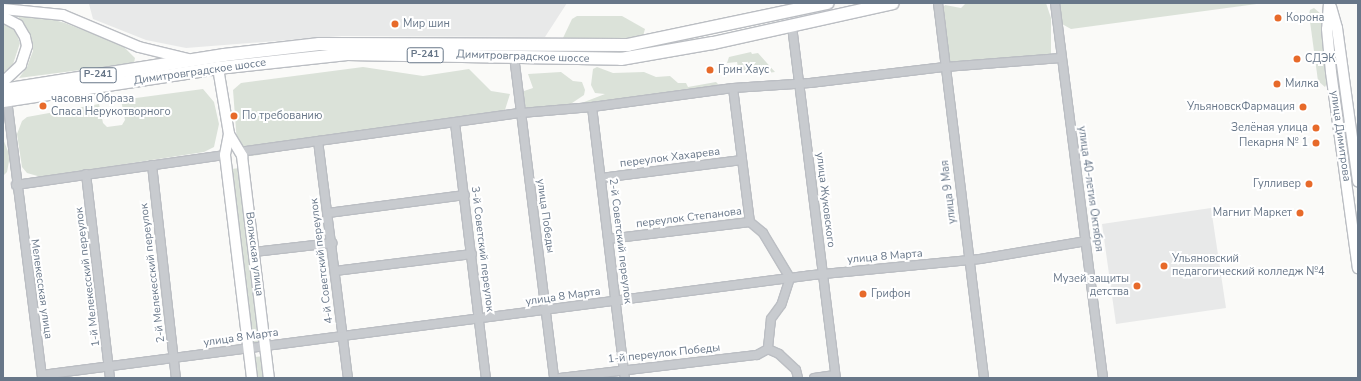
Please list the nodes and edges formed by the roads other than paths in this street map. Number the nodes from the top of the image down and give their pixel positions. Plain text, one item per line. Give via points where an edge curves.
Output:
1 (828, 3) edge
2 (893, 3) edge
3 (938, 3) edge
4 (1055, 3) edge
5 (1329, 3) edge
6 (3, 9) edge
7 (790, 12) junction
8 (3, 17) edge
9 (792, 26) junction
10 (216, 56) junction
11 (514, 56) junction
12 (1061, 58) junction
13 (192, 60) junction
14 (945, 67) junction
15 (218, 68) junction
16 (799, 84) junction
17 (734, 88) junction
18 (4, 93) edge
19 (592, 107) junction
20 (521, 114) junction
21 (455, 123) junction
22 (229, 134) junction
23 (318, 141) junction
24 (240, 152) junction
25 (225, 155) junction
26 (742, 160) junction
27 (152, 165) junction
28 (86, 174) junction
29 (601, 178) junction
30 (1358, 182) edge
31 (16, 184) junction
32 (464, 195) junction
33 (328, 213) junction
34 (750, 222) junction
35 (608, 239) junction
36 (1086, 242) junction
37 (332, 243) junction
38 (254, 252) junction
39 (472, 254) junction
40 (968, 260) junction
41 (1358, 268) edge
42 (335, 271) junction
43 (823, 274) junction
44 (790, 278) junction
45 (616, 300) junction
46 (547, 311) junction
47 (480, 318) junction
48 (342, 336) junction
49 (265, 346) junction
50 (249, 348) junction
51 (768, 349) junction
52 (174, 359) junction
53 (109, 368) junction
54 (624, 369) junction
55 (42, 376) edge
56 (836, 377) edge
57 (110, 378) edge
58 (176, 378) edge
59 (252, 378) edge
60 (269, 378) edge
61 (348, 378) edge
62 (486, 378) edge
63 (554, 378) edge
64 (560, 378) edge
65 (625, 378) edge
66 (798, 378) edge
67 (814, 378) edge
68 (984, 378) edge
69 (1103, 378) edge

1 - 7 highway, Димитровградское шоссе / Р-241
2 - 9 highway, Димитровградское шоссе / Р-241
3 - 14 street, улица 9 Мая
4 - 12 street, улица 40-летия Октября
5 - 30 main road, улица Димитрова via 1337,28
5 - 41 main road, улица Димитрова via 1327,29 1330,58
6 - 13 main road via 63,15 140,47
7 - 9 highway
7 - 10 highway, Димитровградское шоссе / Р-241 via 628,45 319,44
8 - 18 main road via 18,25 27,46 21,65
9 - 11 highway, Димитровградское шоссе / Р-241 via 672,52 627,58
9 - 16 street, улица Жуковского
10 - 13 highway, Димитровградское шоссе / Р-241
10 - 15 highway, Волжская улица
11 - 15 highway, Димитровградское шоссе / Р-241 via 347,54
11 - 20 street, улица Победы
12 - 14 street
12 - 36 street, улица 40-летия Октября
13 - 18 highway, Димитровградское шоссе / Р-241
14 - 16 street
14 - 40 street, улица 9 Мая
15 - 18 highway, Димитровградское шоссе / Р-241
15 - 22 main road, Волжская улица
16 - 17 street
16 - 43 street, улица Жуковского
17 - 19 street
17 - 26 street
18 - 31 street, Мелекесская улица
19 - 20 street
19 - 29 street, 2-й Советский переулок
20 - 21 street
20 - 46 street, улица Победы
21 - 23 street
21 - 32 street, 3-й Советский переулок
22 - 24 main road, Волжская улица
22 - 25 main road, Волжская улица
23 - 24 street
23 - 33 street, 4-й Советский переулок
24 - 38 main road, Волжская улица
25 - 27 street
25 - 50 main road, Волжская улица
26 - 29 street, переулок Хахарева
26 - 34 street
27 - 28 street
27 - 52 street, 2-й Мелекесский переулок
28 - 31 street
28 - 53 street, 1-й Мелекесский переулок
29 - 35 street, 2-й Советский переулок
31 - 55 street, Мелекесская улица
32 - 33 street
32 - 39 street, 3-й Советский переулок
33 - 37 street, 4-й Советский переулок
34 - 35 street, переулок Степанова
34 - 44 street via 763,233
35 - 45 street, 2-й Советский переулок
36 - 40 street, улица 8 Марта
36 - 69 street, улица 40-летия Октября
37 - 38 street
37 - 42 street, 4-й Советский переулок
38 - 49 main road, Волжская улица
39 - 42 street
39 - 47 street, 3-й Советский переулок
40 - 43 street, улица 8 Марта
40 - 68 street, улица 9 Мая
42 - 48 street, 4-й Советский переулок
43 - 44 street, улица 8 Марта
43 - 56 street, улица Жуковского
44 - 45 street, улица 8 Марта
44 - 51 street via 781,305 772,319
45 - 46 street, улица 8 Марта
45 - 54 street, 2-й Советский переулок
46 - 47 street, улица 8 Марта
46 - 63 street, улица Победы
47 - 48 street, улица 8 Марта
47 - 62 street, 3-й Советский переулок
48 - 49 street, улица 8 Марта
48 - 61 street, 4-й Советский переулок
49 - 50 street, улица 8 Марта
49 - 60 main road, Волжская улица
50 - 52 street, улица 8 Марта
50 - 59 main road, Волжская улица
51 - 54 street, 1-й переулок Победы via 757,355
51 - 66 street via 780,354 796,370
52 - 53 street, улица 8 Марта
52 - 58 street, 2-й Мелекесский переулок
53 - 55 street, улица 8 Марта
53 - 57 street, 1-й Мелекесский переулок
54 - 64 street, 1-й переулок Победы
54 - 65 street, 2-й Советский переулок
56 - 67 street

